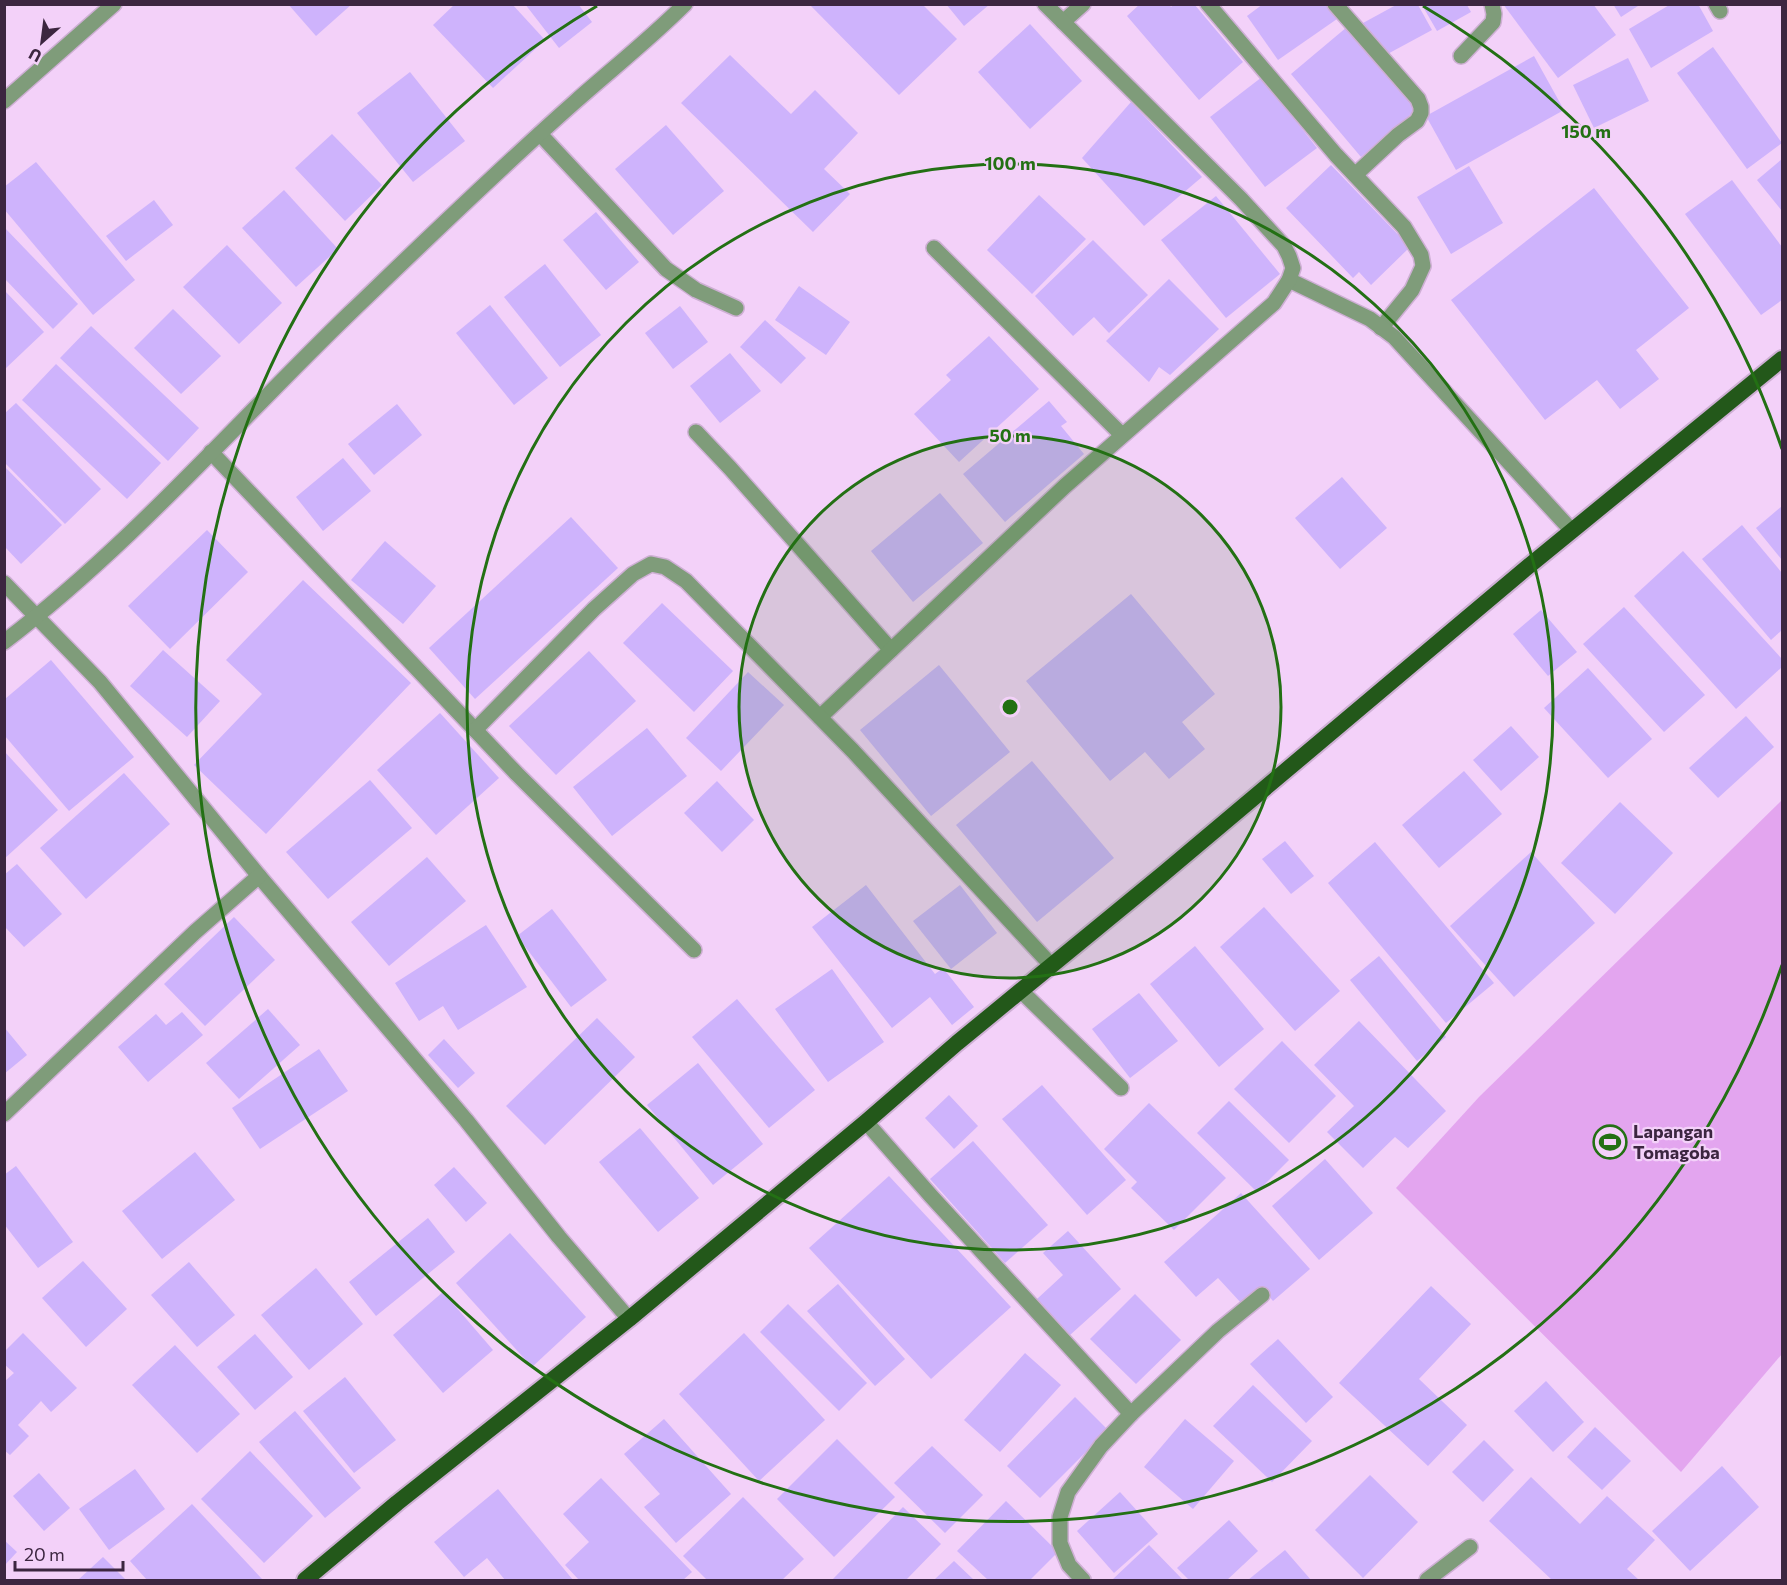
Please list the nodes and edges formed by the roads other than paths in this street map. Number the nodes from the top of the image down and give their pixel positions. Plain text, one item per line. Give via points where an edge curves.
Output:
1 (114, 4) edge
2 (684, 4) edge
3 (1045, 4) edge
4 (1083, 4) edge
5 (1208, 4) edge
6 (1335, 4) edge
7 (1492, 4) edge
8 (1063, 22) junction
9 (1461, 56) dead end
10 (4, 101) edge
11 (540, 134) junction
12 (1355, 175) junction
13 (934, 249) dead end
14 (1289, 280) junction
15 (736, 308) dead end
16 (1381, 328) junction
17 (1782, 359) edge
18 (696, 432) dead end
19 (1122, 435) junction
20 (211, 452) junction
21 (1572, 531) junction
22 (4, 583) edge
23 (38, 616) junction
24 (4, 642) edge
25 (891, 650) junction
26 (820, 717) junction
27 (475, 730) junction
28 (259, 876) junction
29 (694, 950) dead end
30 (1051, 965) junction
31 (1021, 991) junction
32 (1121, 1088) dead end
33 (4, 1114) edge
34 (866, 1122) junction
35 (1262, 1295) dead end
36 (629, 1319) junction
37 (1131, 1414) junction
38 (1470, 1547) dead end
39 (305, 1581) edge
40 (1083, 1581) edge
41 (1427, 1581) edge

1 - 10 street
2 - 11 street
3 - 8 street
4 - 8 street
5 - 12 street
6 - 12 street via 1421,107 1417,121
7 - 9 street via 1493,22
8 - 14 street via 1284,246 1293,268
11 - 15 street via 666,269 696,290
11 - 20 street via 348,315
12 - 16 street via 1404,227 1421,255 1423,266 1412,290
13 - 19 street
14 - 16 street
14 - 19 street via 1274,303
16 - 21 street via 1394,337
17 - 21 highway
18 - 25 street
19 - 25 street
20 - 23 street via 159,506
20 - 27 street
21 - 30 highway
22 - 23 street
23 - 24 street
23 - 28 street via 100,682
25 - 26 street
26 - 27 street via 686,581 665,567 651,564 633,574 594,609
26 - 30 street
27 - 29 street
28 - 33 street
28 - 36 street
30 - 31 highway
31 - 32 street
31 - 34 highway
34 - 36 highway
34 - 37 street
35 - 37 street
36 - 39 highway
37 - 40 street via 1101,1446 1068,1492 1060,1517 1060,1543 1069,1565
38 - 41 street

